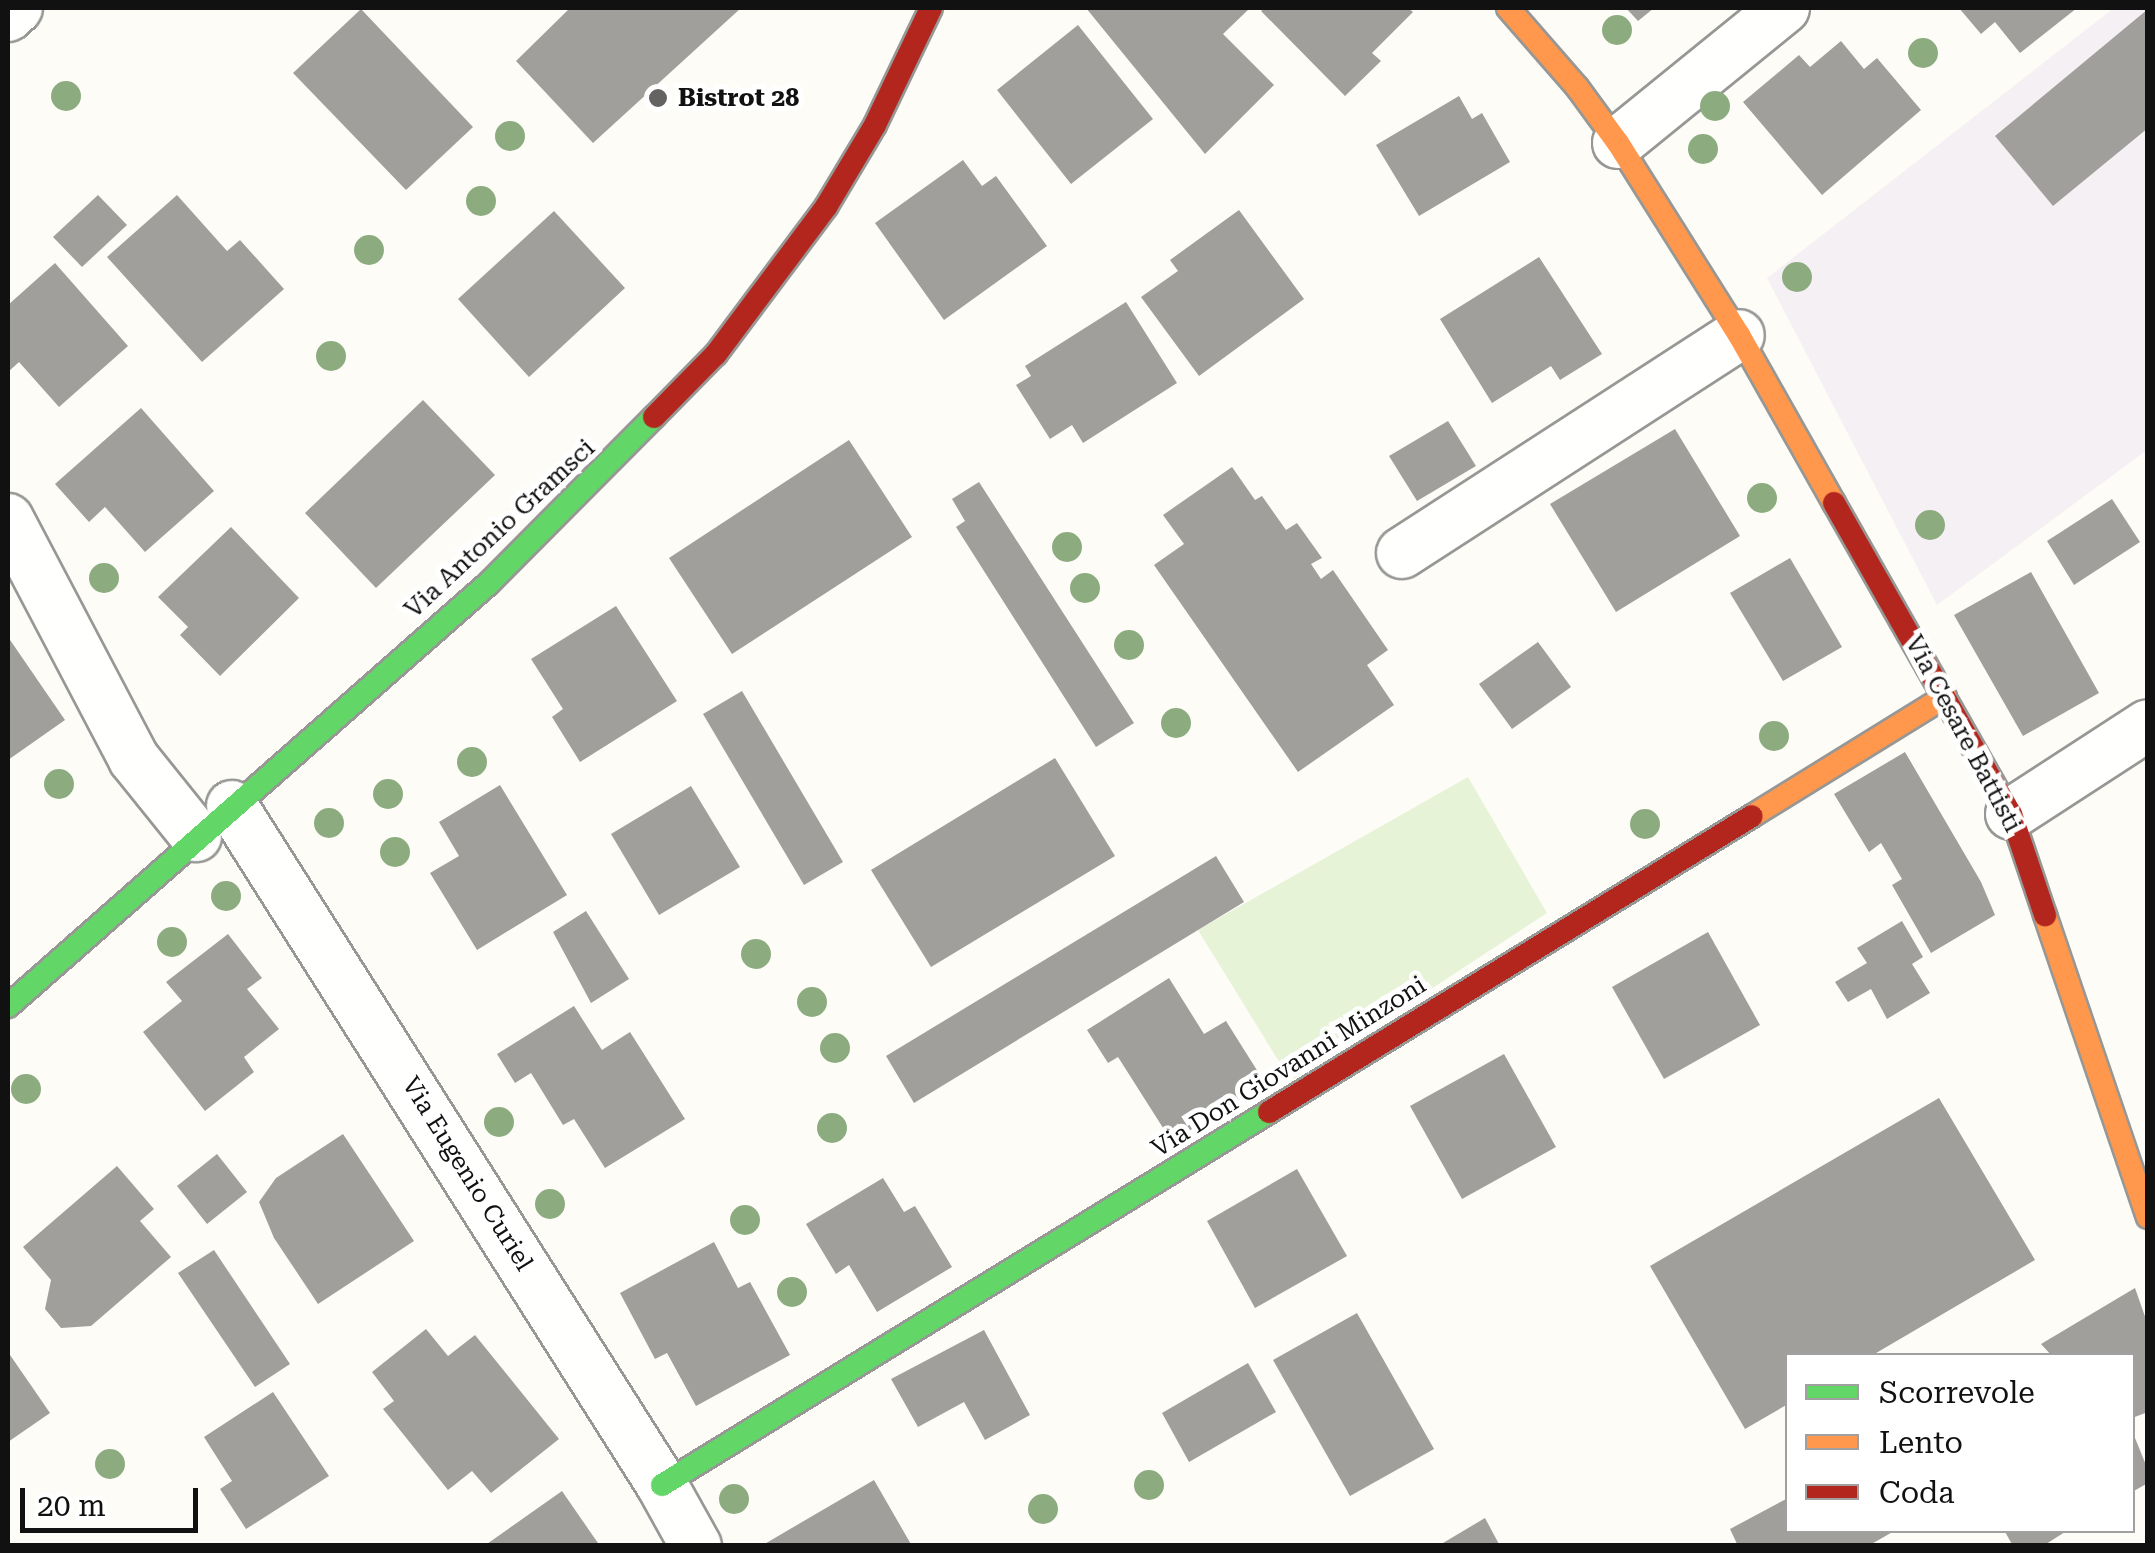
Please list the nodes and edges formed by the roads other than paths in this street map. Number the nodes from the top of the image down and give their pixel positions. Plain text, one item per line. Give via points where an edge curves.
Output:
1 (16, 8) edge
2 (931, 8) edge
3 (1508, 8) edge
4 (1784, 8) edge
5 (8, 16) edge
6 (1618, 143) junction
7 (1738, 335) junction
8 (8, 520) edge
9 (1402, 553) dead end
10 (1946, 697) junction
11 (2148, 725) edge
12 (2011, 814) junction
13 (214, 821) junction
14 (8, 1006) edge
15 (2148, 1218) edge
16 (662, 1485) junction
17 (696, 1546) edge

1 - 5 street
2 - 13 street, Via Antonio Gramsci via 875,125 826,207 716,354 488,583
3 - 6 street, Via Cesare Battisti
4 - 6 street
6 - 7 street, Via Cesare Battisti
7 - 9 street
7 - 10 street, Via Cesare Battisti
8 - 13 street, Via Eugenio Curiel via 134,758
10 - 12 street, Via Cesare Battisti
10 - 16 street, Via Don Giovanni Minzoni
11 - 12 street
12 - 15 street, Via Cesare Battisti
13 - 14 street, Via Antonio Gramsci
13 - 16 street, Via Eugenio Curiel
16 - 17 street, Via Eugenio Curiel

